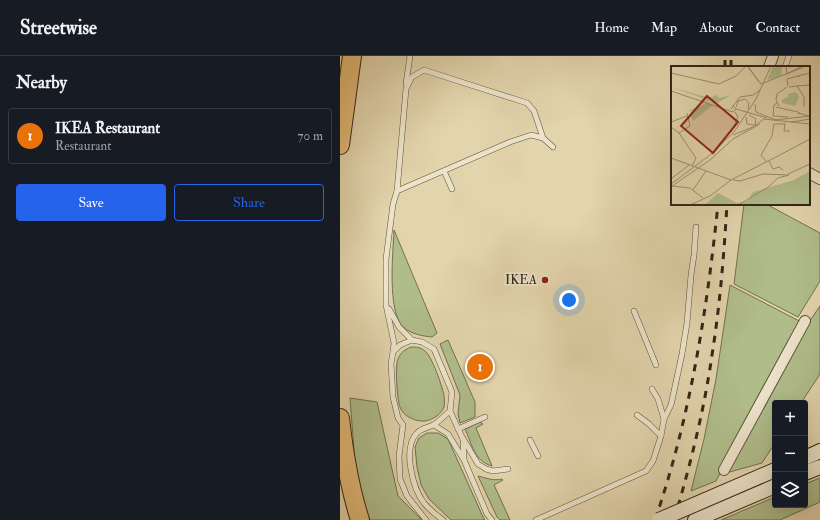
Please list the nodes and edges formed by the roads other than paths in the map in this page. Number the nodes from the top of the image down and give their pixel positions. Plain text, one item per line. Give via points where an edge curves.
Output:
1 (352, 56) edge
2 (410, 56) edge
3 (773, 56) edge
4 (789, 56) edge
5 (769, 66) edge
6 (785, 66) edge
7 (406, 89) junction
8 (543, 138) junction
9 (340, 145) edge
10 (553, 147) dead end
11 (444, 171) junction
12 (810, 174) edge
13 (820, 180) edge
14 (452, 189) dead end
15 (397, 191) junction
16 (696, 226) dead end
17 (386, 305) junction
18 (634, 312) dead end
19 (805, 322) dead end
20 (412, 340) junction
21 (393, 352) junction
22 (656, 365) dead end
23 (652, 389) dead end
24 (450, 411) junction
25 (637, 415) dead end
26 (485, 417) dead end
27 (340, 418) edge
28 (664, 419) junction
29 (434, 424) junction
30 (458, 429) junction
31 (661, 436) junction
32 (462, 437) junction
33 (530, 440) dead end
34 (820, 451) edge
35 (538, 456) dead end
36 (808, 457) edge
37 (464, 460) junction
38 (820, 467) edge
39 (508, 469) dead end
40 (724, 470) dead end
41 (772, 471) edge
42 (808, 472) edge
43 (770, 488) edge
44 (360, 520) edge
45 (426, 520) edge
46 (443, 520) edge
47 (492, 520) edge
48 (536, 520) edge
49 (659, 520) edge
50 (695, 520) edge

1 - 9 highway
2 - 7 lane
3 - 5 street
4 - 6 lane
7 - 8 lane via 412,77 424,70 527,103 534,111
7 - 15 lane
8 - 10 lane
8 - 11 lane via 531,136 510,142
11 - 14 lane
11 - 15 lane
12 - 13 street
15 - 17 lane via 386,259
16 - 28 lane via 682,354 671,405
17 - 20 lane via 399,327
17 - 21 lane via 394,343
18 - 22 lane
19 - 40 street
20 - 21 lane via 400,345
20 - 24 lane via 434,349 452,392
21 - 45 lane via 393,397 398,418 403,425 399,456 400,478 407,496
23 - 28 lane
24 - 29 lane
24 - 30 lane
25 - 31 lane
26 - 30 lane
27 - 44 highway via 348,475
28 - 31 lane
29 - 37 lane via 448,434
29 - 46 lane via 416,434 411,442 410,458 415,487 424,503
30 - 32 lane
31 - 48 lane via 653,460 646,471
32 - 37 lane
32 - 39 lane via 478,464 493,471
33 - 35 lane
34 - 36 main road
37 - 47 lane
38 - 42 main road
41 - 49 main road, bridge
43 - 50 main road

